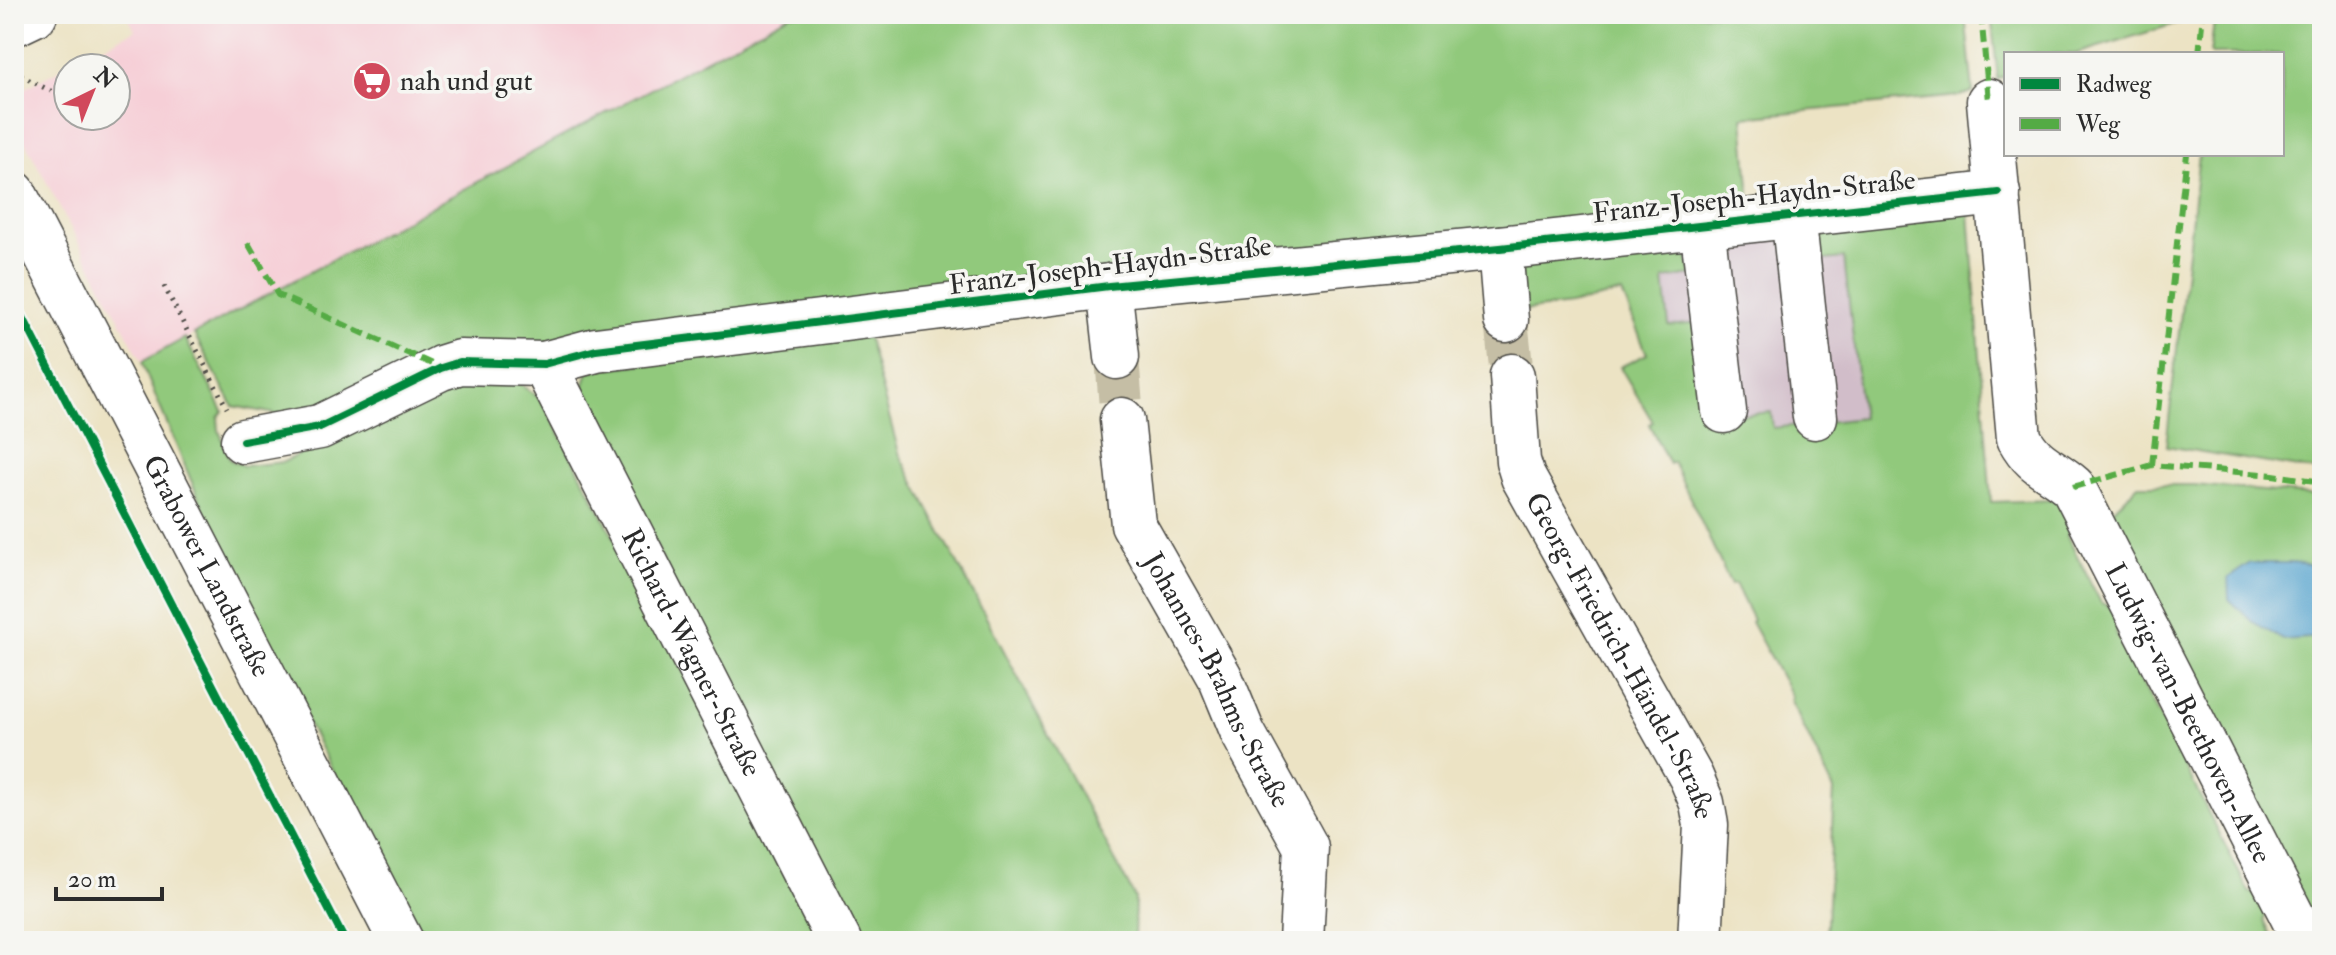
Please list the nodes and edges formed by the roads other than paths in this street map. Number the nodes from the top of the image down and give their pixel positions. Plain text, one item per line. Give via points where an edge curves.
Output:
1 (35, 14) edge
2 (14, 24) edge
3 (1989, 101) dead end
4 (14, 193) edge
5 (1998, 193) junction
6 (1793, 214) junction
7 (1702, 225) junction
8 (1500, 248) junction
9 (1109, 286) junction
10 (1506, 320) tunnel mouth
11 (1117, 357) tunnel mouth
12 (544, 364) junction
13 (1512, 376) tunnel mouth
14 (1724, 411) dead end
15 (1815, 417) dead end
16 (1122, 420) tunnel mouth
17 (243, 441) road end
18 (401, 941) edge
19 (839, 941) edge
20 (1301, 941) edge
21 (1700, 941) edge
22 (2305, 941) edge

1 - 2 street
3 - 5 street
4 - 18 street, Grabower Landstraße
5 - 6 street, Franz-Joseph-Haydn-Straße
5 - 22 street, Ludwig-van-Beethoven-Allee via 2019,438 2028,455 2073,487
6 - 7 street, Franz-Joseph-Haydn-Straße
6 - 15 street
7 - 8 street, Franz-Joseph-Haydn-Straße
7 - 14 street
8 - 9 street, Franz-Joseph-Haydn-Straße
8 - 10 street
9 - 11 street
9 - 12 street, Franz-Joseph-Haydn-Straße via 596,350
12 - 17 street, Franz-Joseph-Haydn-Straße via 460,362 320,427
12 - 19 street, Richard-Wagner-Straße
13 - 21 street, Georg-Friedrich-Händel-Straße via 1523,477 1702,803 1706,825
16 - 20 street, Johannes-Brahms-Straße via 1133,524 1220,677 1243,733 1306,847

